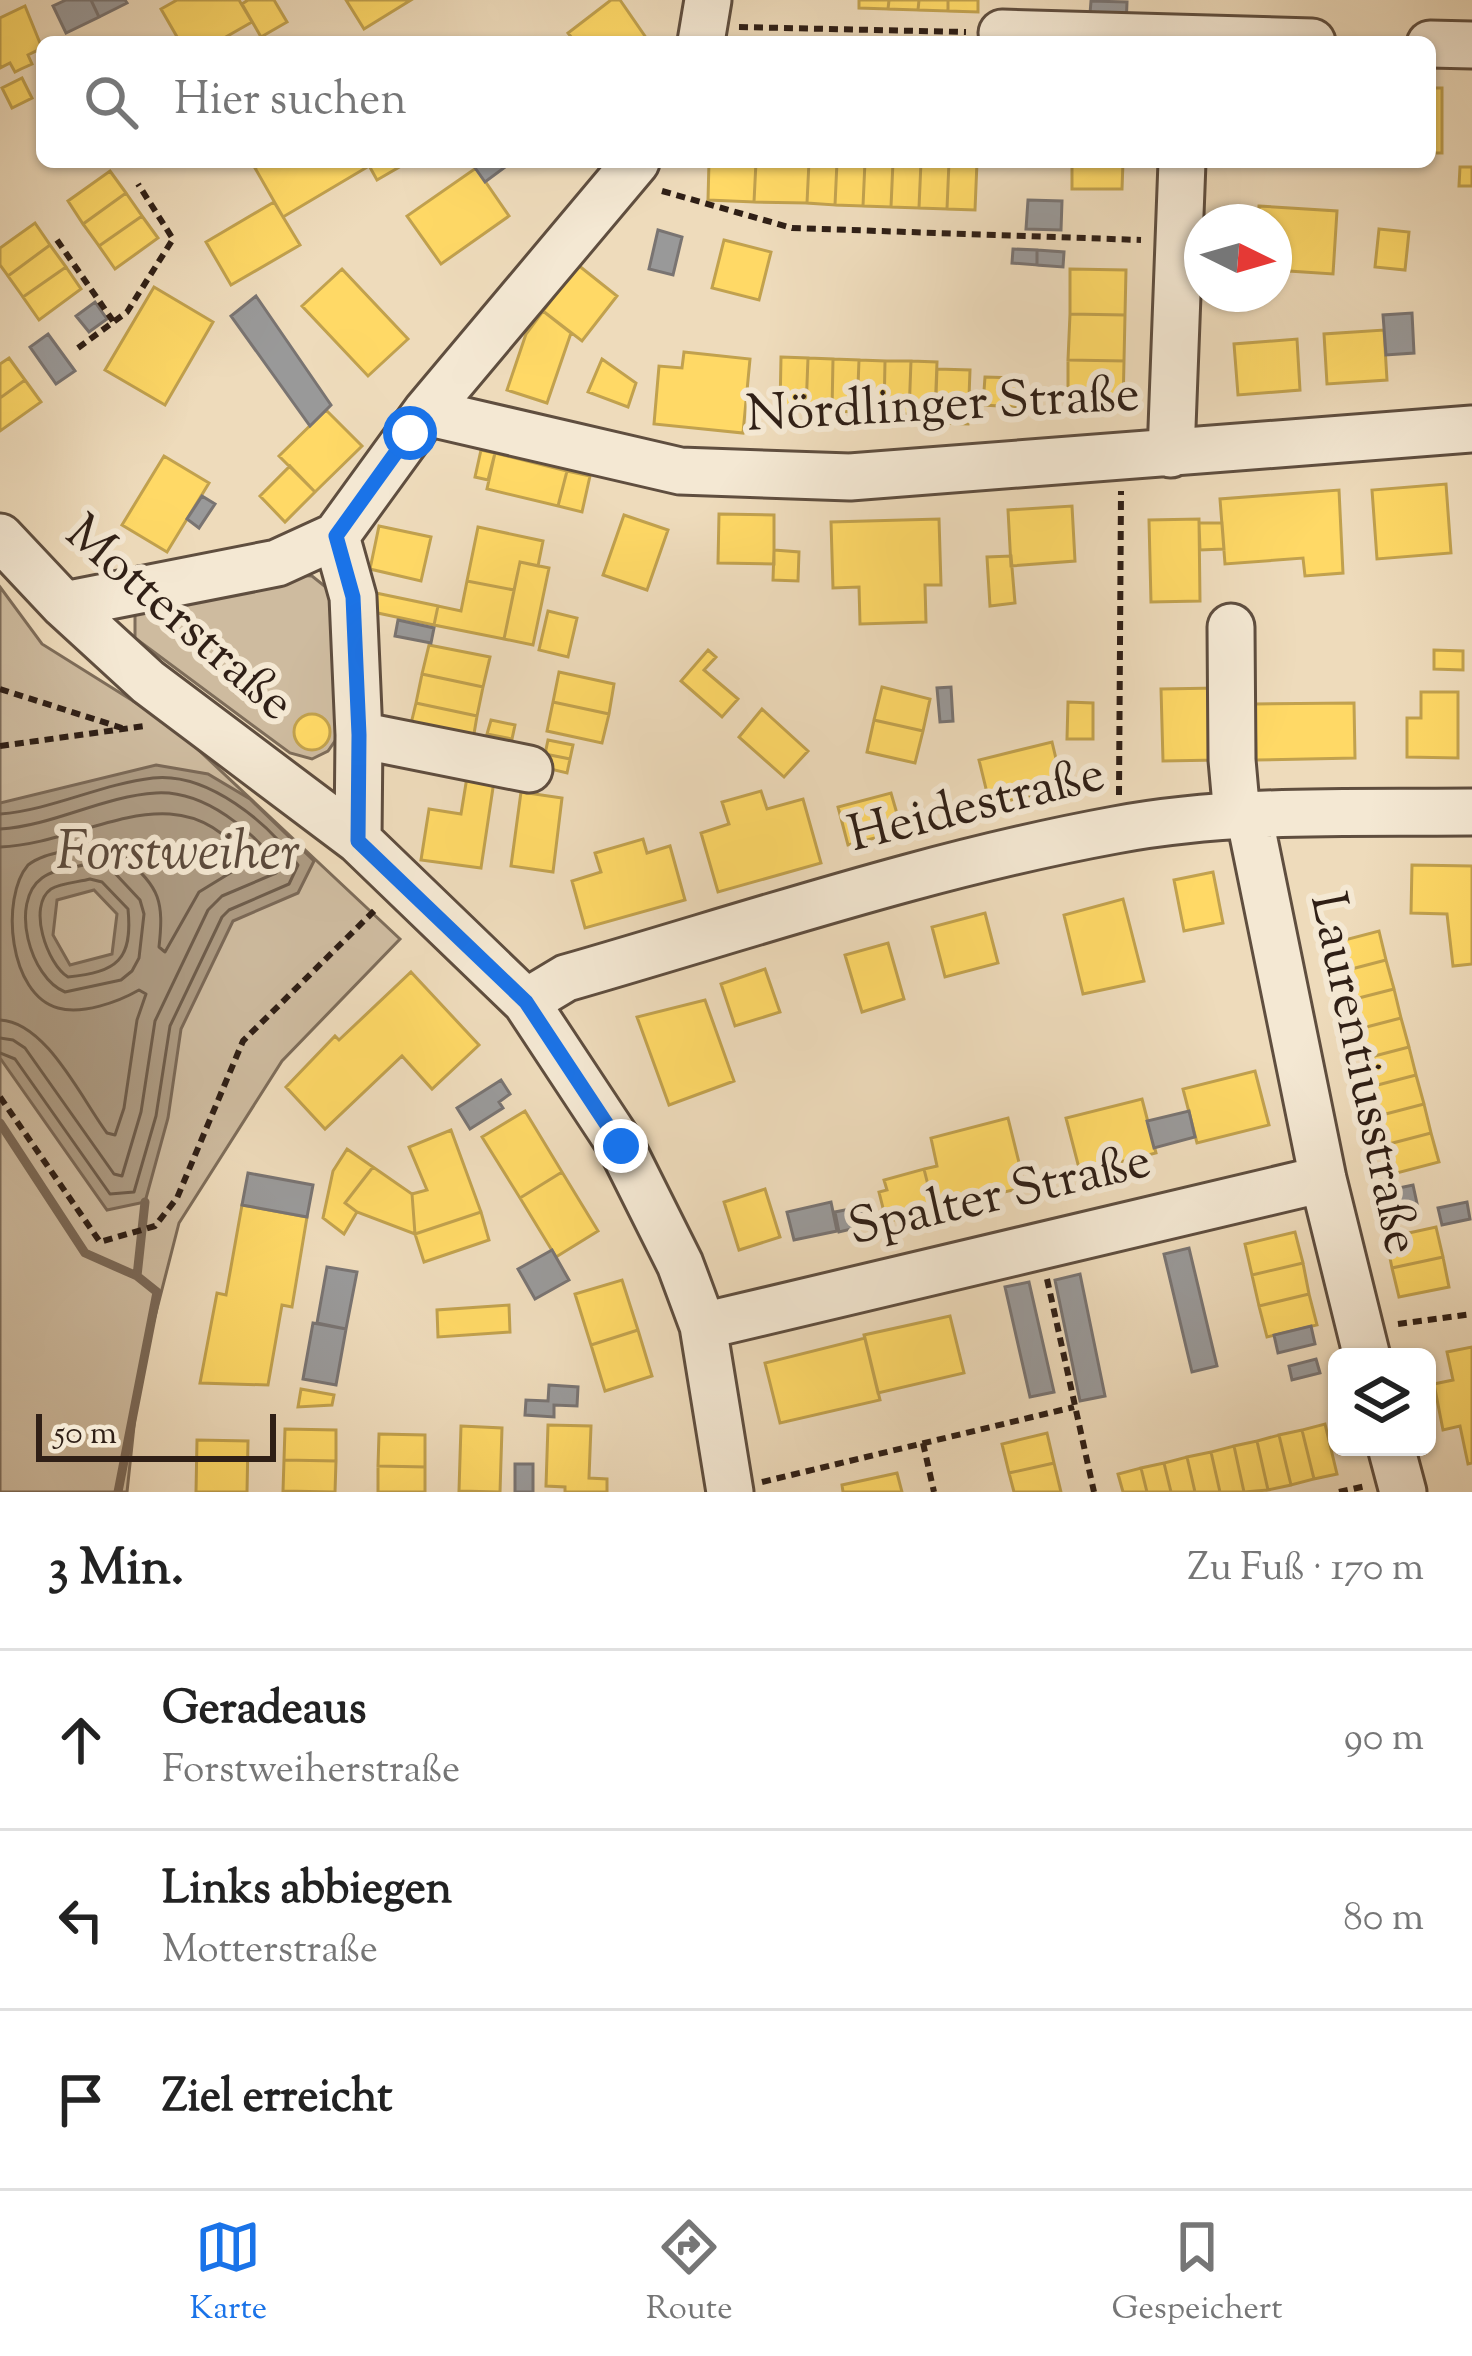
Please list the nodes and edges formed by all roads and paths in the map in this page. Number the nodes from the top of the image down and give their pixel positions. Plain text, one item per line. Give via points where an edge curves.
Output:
1 (705, 23) edge
2 (1188, 27) edge
3 (1002, 33) joint
4 (1262, 36) edge
5 (1436, 44) edge
6 (1472, 45) edge
7 (1181, 168) edge
8 (630, 171) edge
9 (138, 184) dead end
10 (57, 240) dead end
11 (1178, 242) junction
12 (114, 322) junction
13 (78, 348) dead end
14 (426, 412) junction
15 (1472, 429) edge
16 (1171, 454) junction
17 (1121, 457) junction
18 (336, 536) junction
19 (0, 537) edge
20 (64, 605) junction
21 (1232, 627) dead end
22 (0, 689) edge
23 (192, 718) junction
24 (125, 729) junction
25 (359, 735) junction
26 (0, 746) edge
27 (529, 769) dead end
28 (1472, 812) edge
29 (1243, 815) junction
30 (1118, 829) junction
31 (358, 841) junction
32 (401, 884) junction
33 (526, 1002) junction
34 (0, 1097) edge
35 (1323, 1179) junction
36 (1040, 1246) junction
37 (1472, 1314) edge
38 (703, 1326) junction
39 (1363, 1343) edge
40 (1074, 1407) junction
41 (923, 1443) junction
42 (1393, 1456) edge
43 (730, 1491) edge
44 (934, 1492) edge
45 (1094, 1492) edge
46 (1402, 1492) edge

1 - 3 path
2 - 3 street
2 - 4 street
5 - 6 street
7 - 11 street
8 - 11 path via 792,228
8 - 14 street
9 - 12 path via 173,239
10 - 12 path
11 - 16 street
12 - 13 path
14 - 17 street, Nördlinger Straße via 725,475 850,477
14 - 18 street
15 - 16 street, Nördlinger Straße
16 - 17 street, Nördlinger Straße
17 - 30 path
18 - 20 street via 277,563
18 - 25 street via 353,597
19 - 20 street, Motterstraße
20 - 23 street, Motterstraße
21 - 29 street, Laurentiusstraße via 1232,760
22 - 24 path
23 - 24 path
23 - 31 street, Motterstraße
24 - 26 path
25 - 27 street
25 - 31 street
28 - 29 street, Heidestraße
29 - 30 street, Heidestraße
29 - 35 street, Laurentiusstraße
30 - 33 street, Heidestraße via 908,879 566,978
31 - 32 street, Motterstraße
32 - 33 street, Motterstraße
32 - 34 path via 243,1042 177,1198 155,1226 100,1242
33 - 38 street, Motterstraße via 660,1217
35 - 36 street, Spalter Straße
35 - 39 street, Laurentiusstraße
36 - 38 street, Spalter Straße
36 - 40 path
37 - 39 path
38 - 43 street, Motterstraße
40 - 41 path
40 - 45 path
41 - 43 path
41 - 44 path
42 - 46 street

